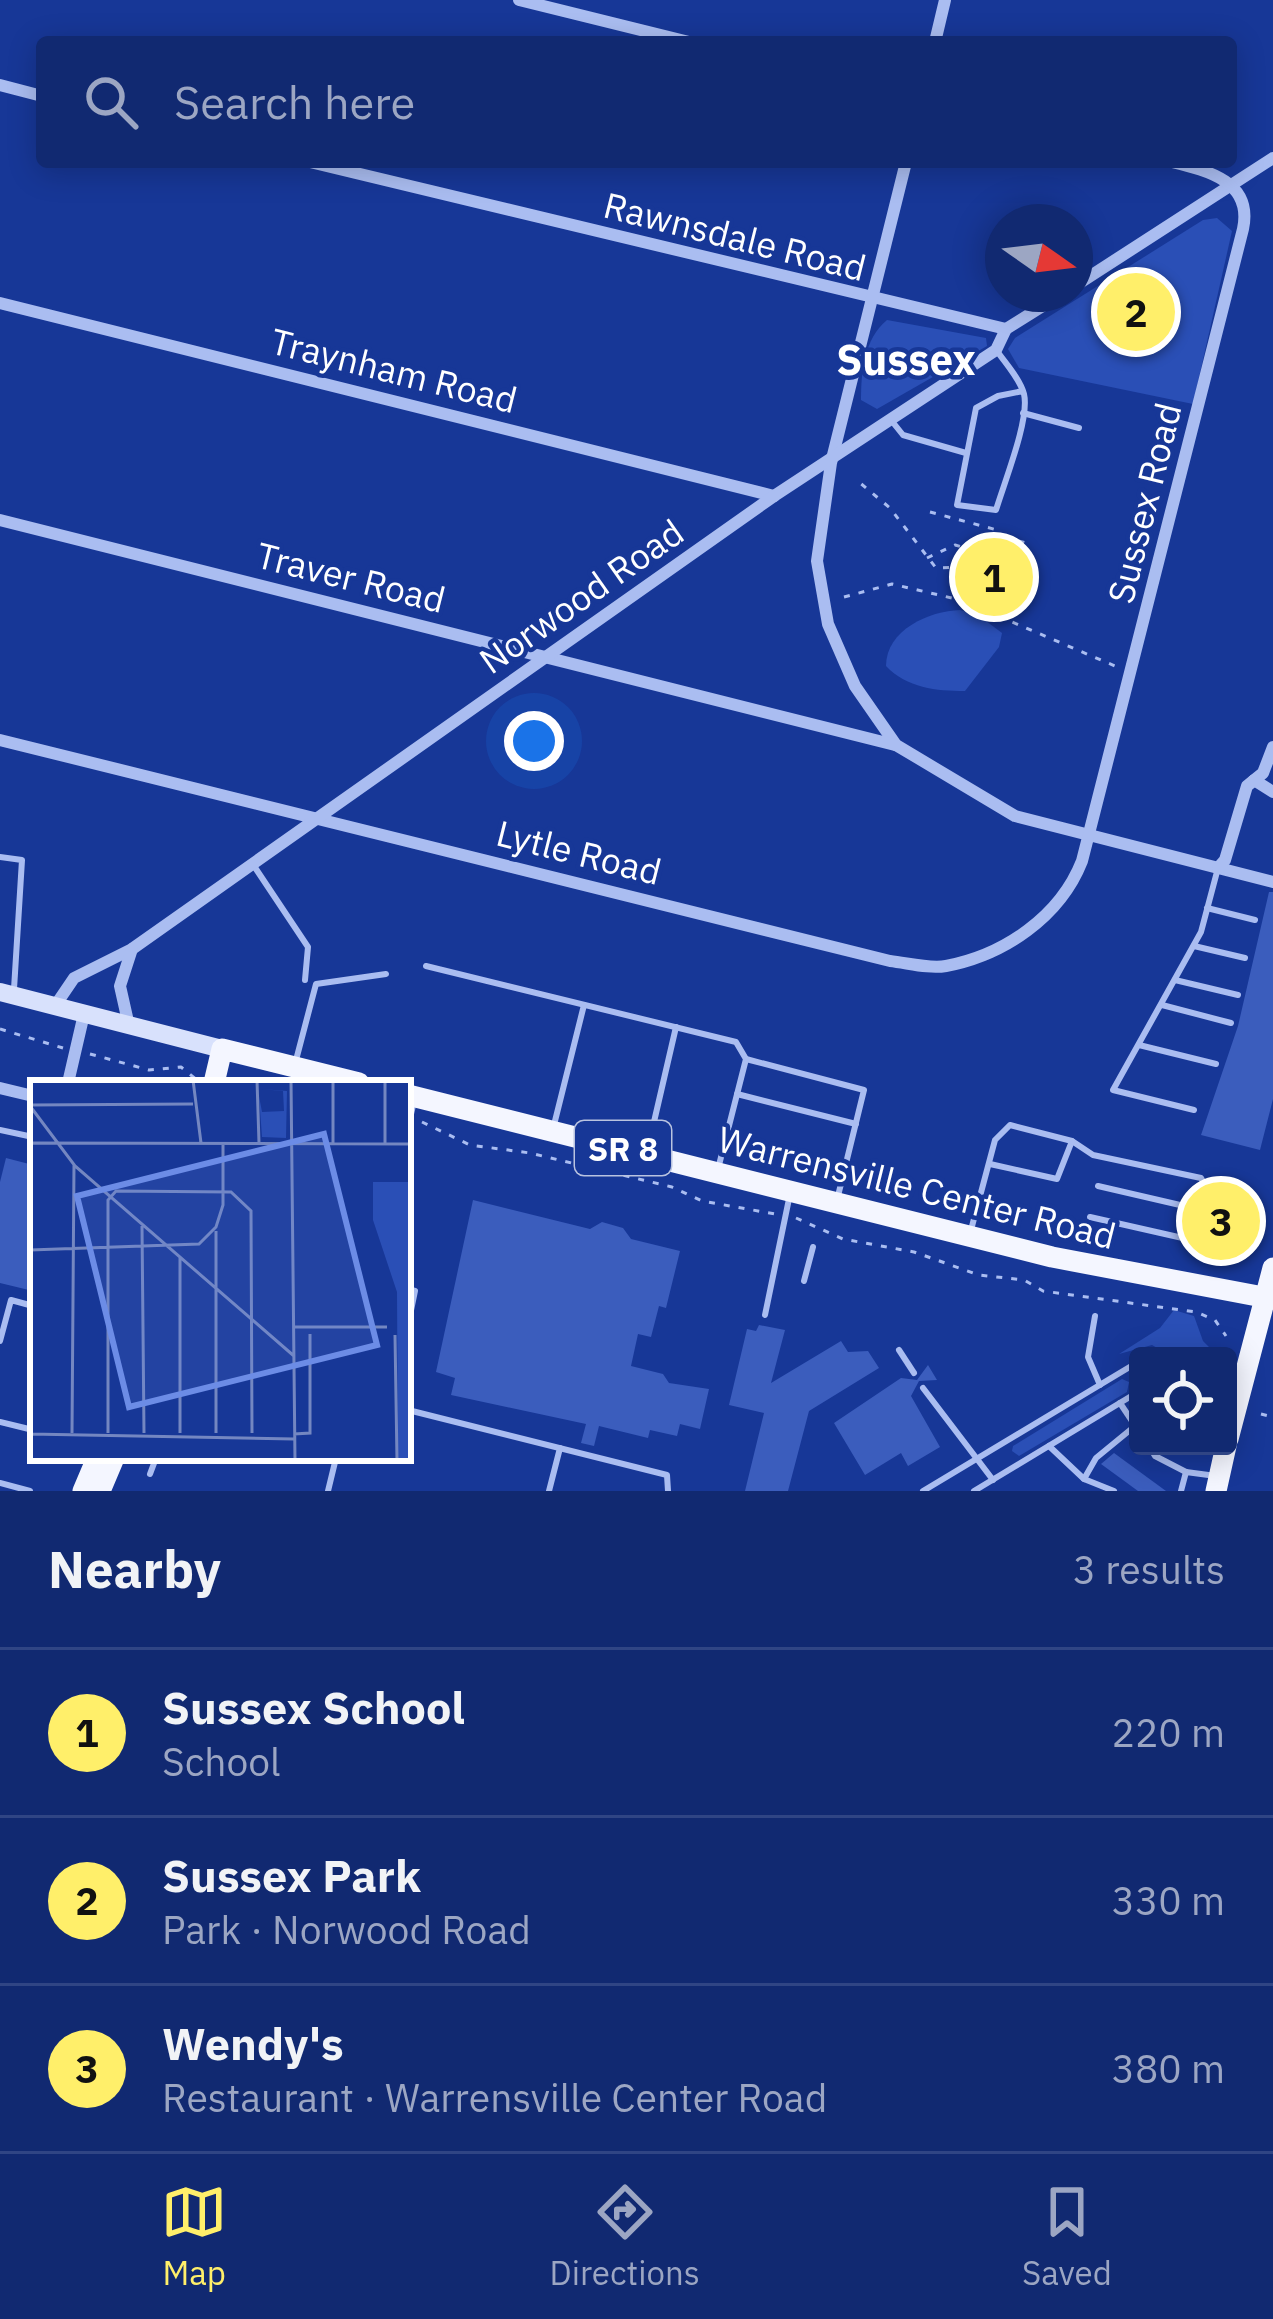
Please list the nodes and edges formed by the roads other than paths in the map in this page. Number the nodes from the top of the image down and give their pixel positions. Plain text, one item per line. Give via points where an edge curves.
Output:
1 (519, 0) edge
2 (945, 0) edge
3 (665, 36) edge
4 (936, 36) edge
5 (0, 86) edge
6 (36, 95) edge
7 (1273, 158) edge
8 (334, 168) edge
9 (904, 168) edge
10 (1194, 168) edge
11 (1233, 187) junction
12 (1093, 275) edge
13 (872, 300) junction
14 (0, 303) edge
15 (1033, 312) edge
16 (1006, 329) junction
17 (996, 350) junction
18 (1023, 392) junction
19 (1023, 413) junction
20 (891, 420) junction
21 (1079, 428) dead end
22 (966, 454) junction
23 (831, 463) junction
24 (774, 496) junction
25 (0, 520) edge
26 (545, 656) junction
27 (0, 740) edge
28 (896, 746) junction
29 (1273, 747) edge
30 (1254, 780) junction
31 (1273, 792) edge
32 (323, 819) junction
33 (1090, 836) junction
34 (0, 857) edge
35 (254, 866) junction
36 (1218, 868) junction
37 (1273, 881) edge
38 (1208, 908) junction
39 (1255, 920) dead end
40 (1194, 946) junction
41 (132, 950) junction
42 (1245, 958) dead end
43 (426, 966) dead end
44 (386, 974) dead end
45 (305, 980) dead end
46 (1175, 980) junction
47 (6, 994) edge
48 (1238, 995) dead end
49 (584, 1005) junction
50 (1162, 1005) junction
51 (55, 1006) junction
52 (84, 1015) junction
53 (1231, 1023) dead end
54 (129, 1026) junction
55 (676, 1027) junction
56 (1138, 1046) junction
57 (222, 1049) junction
58 (746, 1059) junction
59 (1216, 1064) dead end
60 (295, 1067) junction
61 (69, 1080) edge
62 (206, 1080) edge
63 (347, 1080) edge
64 (0, 1088) edge
65 (737, 1094) junction
66 (30, 1095) edge
67 (412, 1096) edge
68 (1194, 1110) dead end
69 (856, 1124) junction
70 (0, 1130) edge
71 (553, 1130) junction
72 (30, 1137) edge
73 (1072, 1141) junction
74 (646, 1154) junction
75 (989, 1164) junction
76 (717, 1171) junction
77 (1098, 1186) dead end
78 (791, 1190) junction
79 (837, 1202) junction
80 (1090, 1217) dead end
81 (969, 1237) junction
82 (1184, 1239) junction
83 (812, 1247) dead end
84 (1273, 1268) edge
85 (804, 1281) dead end
86 (1269, 1299) edge
87 (30, 1305) edge
88 (765, 1315) dead end
89 (1096, 1316) dead end
90 (0, 1341) edge
91 (899, 1350) dead end
92 (1129, 1367) edge
93 (914, 1373) dead end
94 (1100, 1385) junction
95 (923, 1388) dead end
96 (1129, 1398) edge
97 (1120, 1403) junction
98 (1237, 1408) edge
99 (411, 1411) edge
100 (1129, 1417) edge
101 (0, 1422) edge
102 (30, 1429) edge
103 (1129, 1433) edge
104 (1049, 1446) junction
105 (560, 1448) junction
106 (1154, 1455) edge
107 (980, 1459) junction
108 (96, 1461) edge
109 (113, 1461) edge
110 (155, 1461) edge
111 (335, 1461) edge
112 (1186, 1472) junction
113 (150, 1474) dead end
114 (1084, 1479) junction
115 (993, 1480) junction
116 (0, 1484) edge
117 (1218, 1484) edge
118 (30, 1491) edge
119 (83, 1491) edge
120 (100, 1491) edge
121 (328, 1491) edge
122 (549, 1491) edge
123 (668, 1491) edge
124 (923, 1491) edge
125 (974, 1491) edge
126 (1114, 1491) edge
127 (1181, 1491) edge

1 - 3 street
2 - 4 street
5 - 6 street
7 - 11 street
8 - 13 street, Rawnsdale Road
9 - 13 street
10 - 11 street
11 - 12 street
11 - 33 street, Sussex Road via 1245,208 1244,229
13 - 16 street, Rawnsdale Road
13 - 23 street
14 - 24 street, Traynham Road
15 - 16 street
16 - 17 street
17 - 18 lane
17 - 20 street, Norwood Road
18 - 19 lane
18 - 22 lane via 980,404
19 - 21 lane
19 - 22 lane via 993,512 956,504
20 - 22 lane via 903,435
20 - 23 street, Norwood Road
23 - 24 street, Norwood Road
23 - 28 street via 817,561 829,624 855,686
24 - 26 street, Norwood Road
25 - 26 street, Traver Road
26 - 28 street, Traver Road
26 - 32 street, Norwood Road
27 - 32 street, Lytle Road
28 - 33 street via 1015,816
29 - 30 street
30 - 31 street
30 - 36 street
32 - 33 street, Lytle Road via 890,961 942,967 992,952 1035,926 1076,878
32 - 35 street, Norwood Road
33 - 36 street
34 - 47 lane via 22,860 19,968
35 - 41 street, Norwood Road
35 - 45 lane via 308,947
36 - 37 street
36 - 38 lane
38 - 39 lane
38 - 40 lane
40 - 42 lane
40 - 46 lane
41 - 51 street, Norwood Road via 74,978
41 - 54 street via 120,986
43 - 49 lane
44 - 60 lane via 316,984
46 - 48 lane
46 - 50 lane
47 - 51 main road
49 - 55 lane
49 - 71 lane
50 - 53 lane
50 - 56 lane
51 - 52 main road
52 - 54 main road
52 - 61 street
54 - 57 main road
55 - 58 lane via 736,1042
55 - 74 lane
56 - 59 lane
56 - 68 lane via 1113,1090
57 - 60 main road
57 - 62 main road
58 - 65 lane
58 - 69 lane via 864,1090
60 - 63 main road
64 - 66 street
65 - 69 lane
65 - 76 lane
67 - 71 main road, Warrensville Center Road / SR 8
69 - 79 lane
70 - 72 lane
71 - 74 main road, Warrensville Center Road / SR 8
73 - 75 lane via 1010,1125
73 - 75 lane via 1057,1179
73 - 82 lane via 1105,1157 1201,1178 1211,1196 1202,1229
74 - 76 main road, Warrensville Center Road / SR 8
75 - 81 lane
76 - 78 main road, Warrensville Center Road / SR 8
77 - 82 lane via 1180,1205
78 - 79 main road, Warrensville Center Road / SR 8
78 - 88 lane
79 - 81 main road, Warrensville Center Road / SR 8
80 - 82 lane
81 - 86 main road, Warrensville Center Road / SR 8
83 - 85 lane
84 - 86 main road
86 - 98 main road
87 - 90 lane via 10,1300
89 - 94 lane via 1088,1358
91 - 93 lane
92 - 94 lane
94 - 107 lane
95 - 107 lane
96 - 97 lane
97 - 100 lane
97 - 104 lane
99 - 105 lane
101 - 102 lane
103 - 114 lane via 1096,1458
104 - 114 lane
104 - 115 lane
105 - 122 lane
105 - 123 lane via 667,1475
106 - 112 lane
107 - 115 lane
107 - 124 lane
108 - 119 main road
109 - 120 main road
110 - 113 lane
111 - 121 lane
112 - 117 lane
112 - 127 lane
114 - 126 lane
115 - 125 lane
116 - 118 lane

